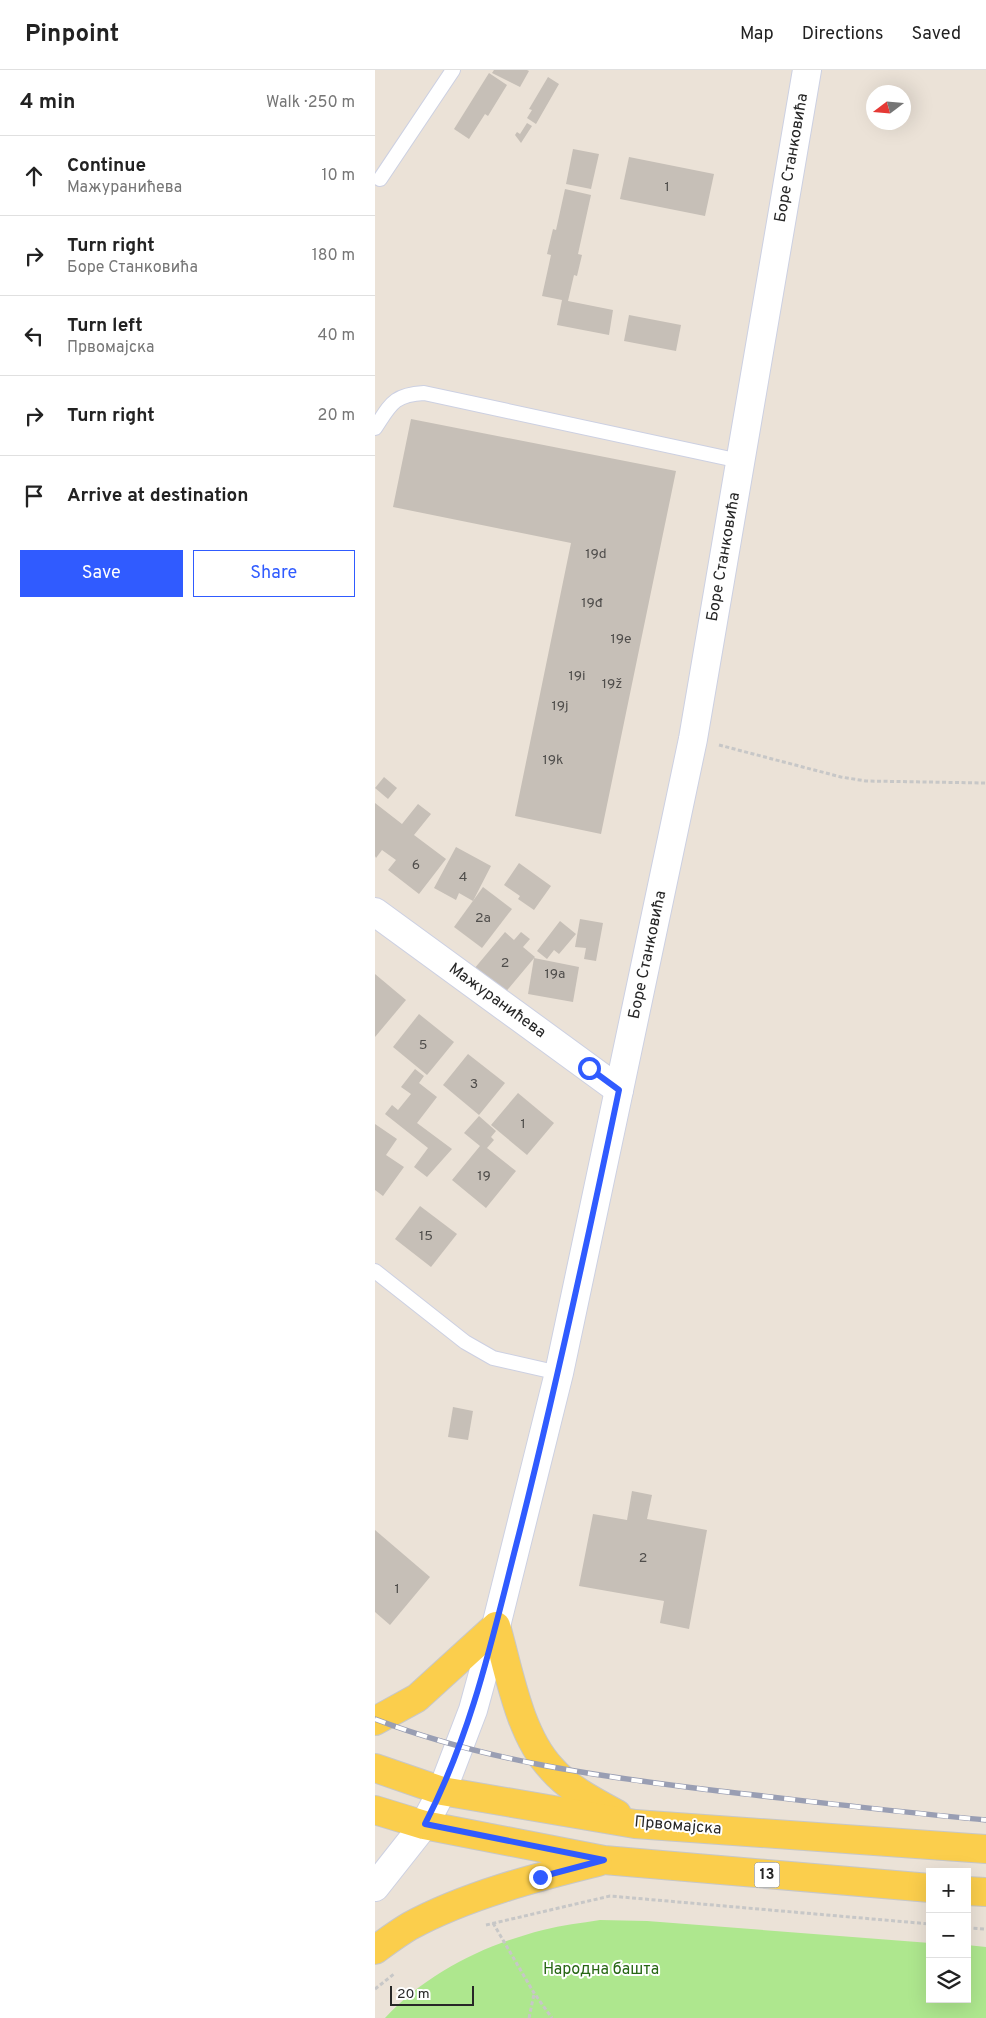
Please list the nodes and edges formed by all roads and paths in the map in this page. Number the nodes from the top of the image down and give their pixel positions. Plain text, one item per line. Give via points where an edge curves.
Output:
1 (453, 70) edge
2 (807, 70) edge
3 (380, 179) dead end
4 (375, 428) edge
5 (741, 461) junction
6 (693, 739) junction
7 (986, 783) edge
8 (375, 912) edge
9 (619, 1090) junction
10 (375, 1271) edge
11 (559, 1373) junction
12 (496, 1626) junction
13 (375, 1721) edge
14 (375, 1768) edge
15 (442, 1791) junction
16 (375, 1810) edge
17 (425, 1824) junction
18 (635, 1824) junction
19 (986, 1849) edge
20 (604, 1860) junction
21 (375, 1887) edge
22 (926, 1888) edge
23 (971, 1891) edge
24 (986, 1892) edge
25 (478, 1898) junction
26 (493, 1924) junction
27 (926, 1924) edge
28 (485, 1926) dead end
29 (971, 1928) edge
30 (986, 1929) edge
31 (375, 1950) edge
32 (396, 1971) dead end
33 (375, 1989) edge
34 (534, 1994) junction
35 (529, 2018) edge
36 (551, 2018) edge

1 - 3 lane
2 - 5 street, Боре Станковића
4 - 5 lane via 394,400 408,394 424,393
5 - 6 street, Боре Станковића
6 - 7 path via 865,781
6 - 9 street, Боре Станковића
8 - 9 street, Мажуранићева
9 - 11 street, Боре Станковића
10 - 11 lane via 465,1342 493,1358
11 - 12 street, Боре Станковића
12 - 13 main road via 417,1698
12 - 15 street, Боре Станковића via 473,1710
12 - 18 main road via 526,1726 550,1767 579,1792
14 - 15 main road, Првомајска
15 - 17 street, Боре Станковића
15 - 18 main road, Првомајска
16 - 17 main road, 13
17 - 20 main road, 13
17 - 21 street, Боре Станковића
18 - 19 main road, Првомајска
20 - 22 main road, 13
20 - 25 main road
23 - 24 main road
25 - 26 path
25 - 31 main road via 410,1926
26 - 27 path via 610,1896
26 - 28 path
26 - 34 path
29 - 30 path
32 - 33 path
34 - 35 path
34 - 36 path

